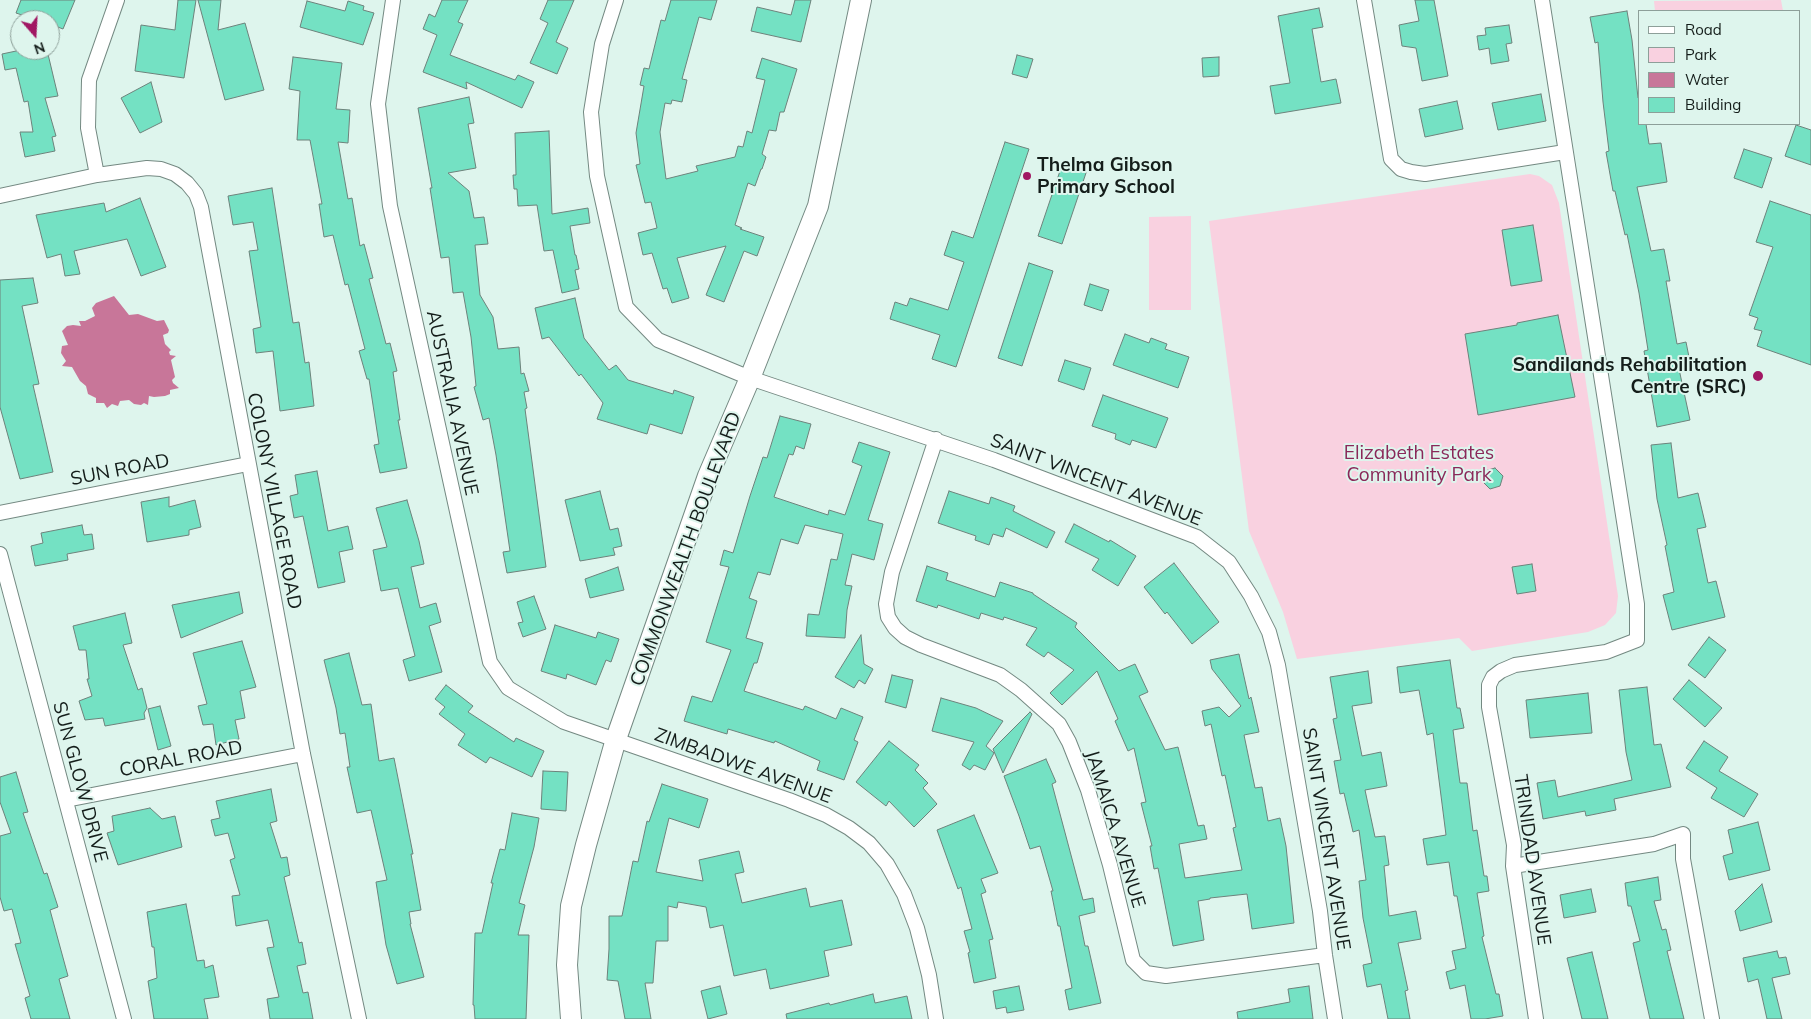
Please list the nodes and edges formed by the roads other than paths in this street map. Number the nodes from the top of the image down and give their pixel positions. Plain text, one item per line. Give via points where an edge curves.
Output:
1 (117, 0) edge
2 (393, 0) edge
3 (616, 0) edge
4 (861, 0) edge
5 (1364, 0) edge
6 (1542, 0) edge
7 (1565, 152) junction
8 (97, 175) junction
9 (0, 196) edge
10 (750, 378) junction
11 (936, 439) junction
12 (248, 464) junction
13 (0, 513) edge
14 (0, 554) edge
15 (616, 739) junction
16 (303, 754) junction
17 (66, 800) junction
18 (1513, 866) junction
19 (1325, 955) junction
20 (124, 1019) edge
21 (359, 1019) edge
22 (571, 1019) edge
23 (936, 1019) edge
24 (1335, 1019) edge
25 (1536, 1019) edge
26 (1712, 1019) edge

1 - 8 street via 89,80 88,128
2 - 15 street, AUSTRALIA AVENUE via 378,104 390,206 490,662 508,688 536,706 564,722
3 - 10 street, SAINT VINCENT AVENUE via 602,44 591,112 597,176 626,307 658,340
4 - 10 street, COMMONWEALTH BOULEVARD via 818,206
5 - 7 street via 1391,159 1401,168 1425,174
6 - 7 street
7 - 18 street, TRINIDAD AVENUE via 1637,604 1638,640 1606,652 1515,666 1501,671 1489,684 1489,707 1514,845
8 - 9 street, COLONY VILLAGE ROAD
8 - 12 street, COLONY VILLAGE ROAD via 162,169 175,174 196,194
10 - 11 street, SAINT VINCENT AVENUE
10 - 15 street, COMMONWEALTH BOULEVARD via 708,476
11 - 19 street, SAINT VINCENT AVENUE via 1197,537 1229,562 1269,632 1278,665
11 - 19 street, JAMAICA AVENUE via 892,572 886,604 888,617 895,628 921,645 1000,675 1059,724 1088,790 1133,960 1146,973 1166,976
12 - 13 street, SUN ROAD
12 - 16 street, COLONY VILLAGE ROAD
14 - 17 street, SUN GLOW DRIVE
15 - 22 street, COMMONWEALTH BOULEVARD via 571,906 567,965
15 - 23 street, ZIMBADWE AVENUE via 790,800 826,815 869,843 887,864 904,894 917,928
16 - 17 street, CORAL ROAD
16 - 21 street, COLONY VILLAGE ROAD
17 - 20 street, SUN GLOW DRIVE
18 - 25 street, TRINIDAD AVENUE
18 - 26 street via 1654,844 1682,834 1683,859
19 - 24 street, SAINT VINCENT AVENUE

